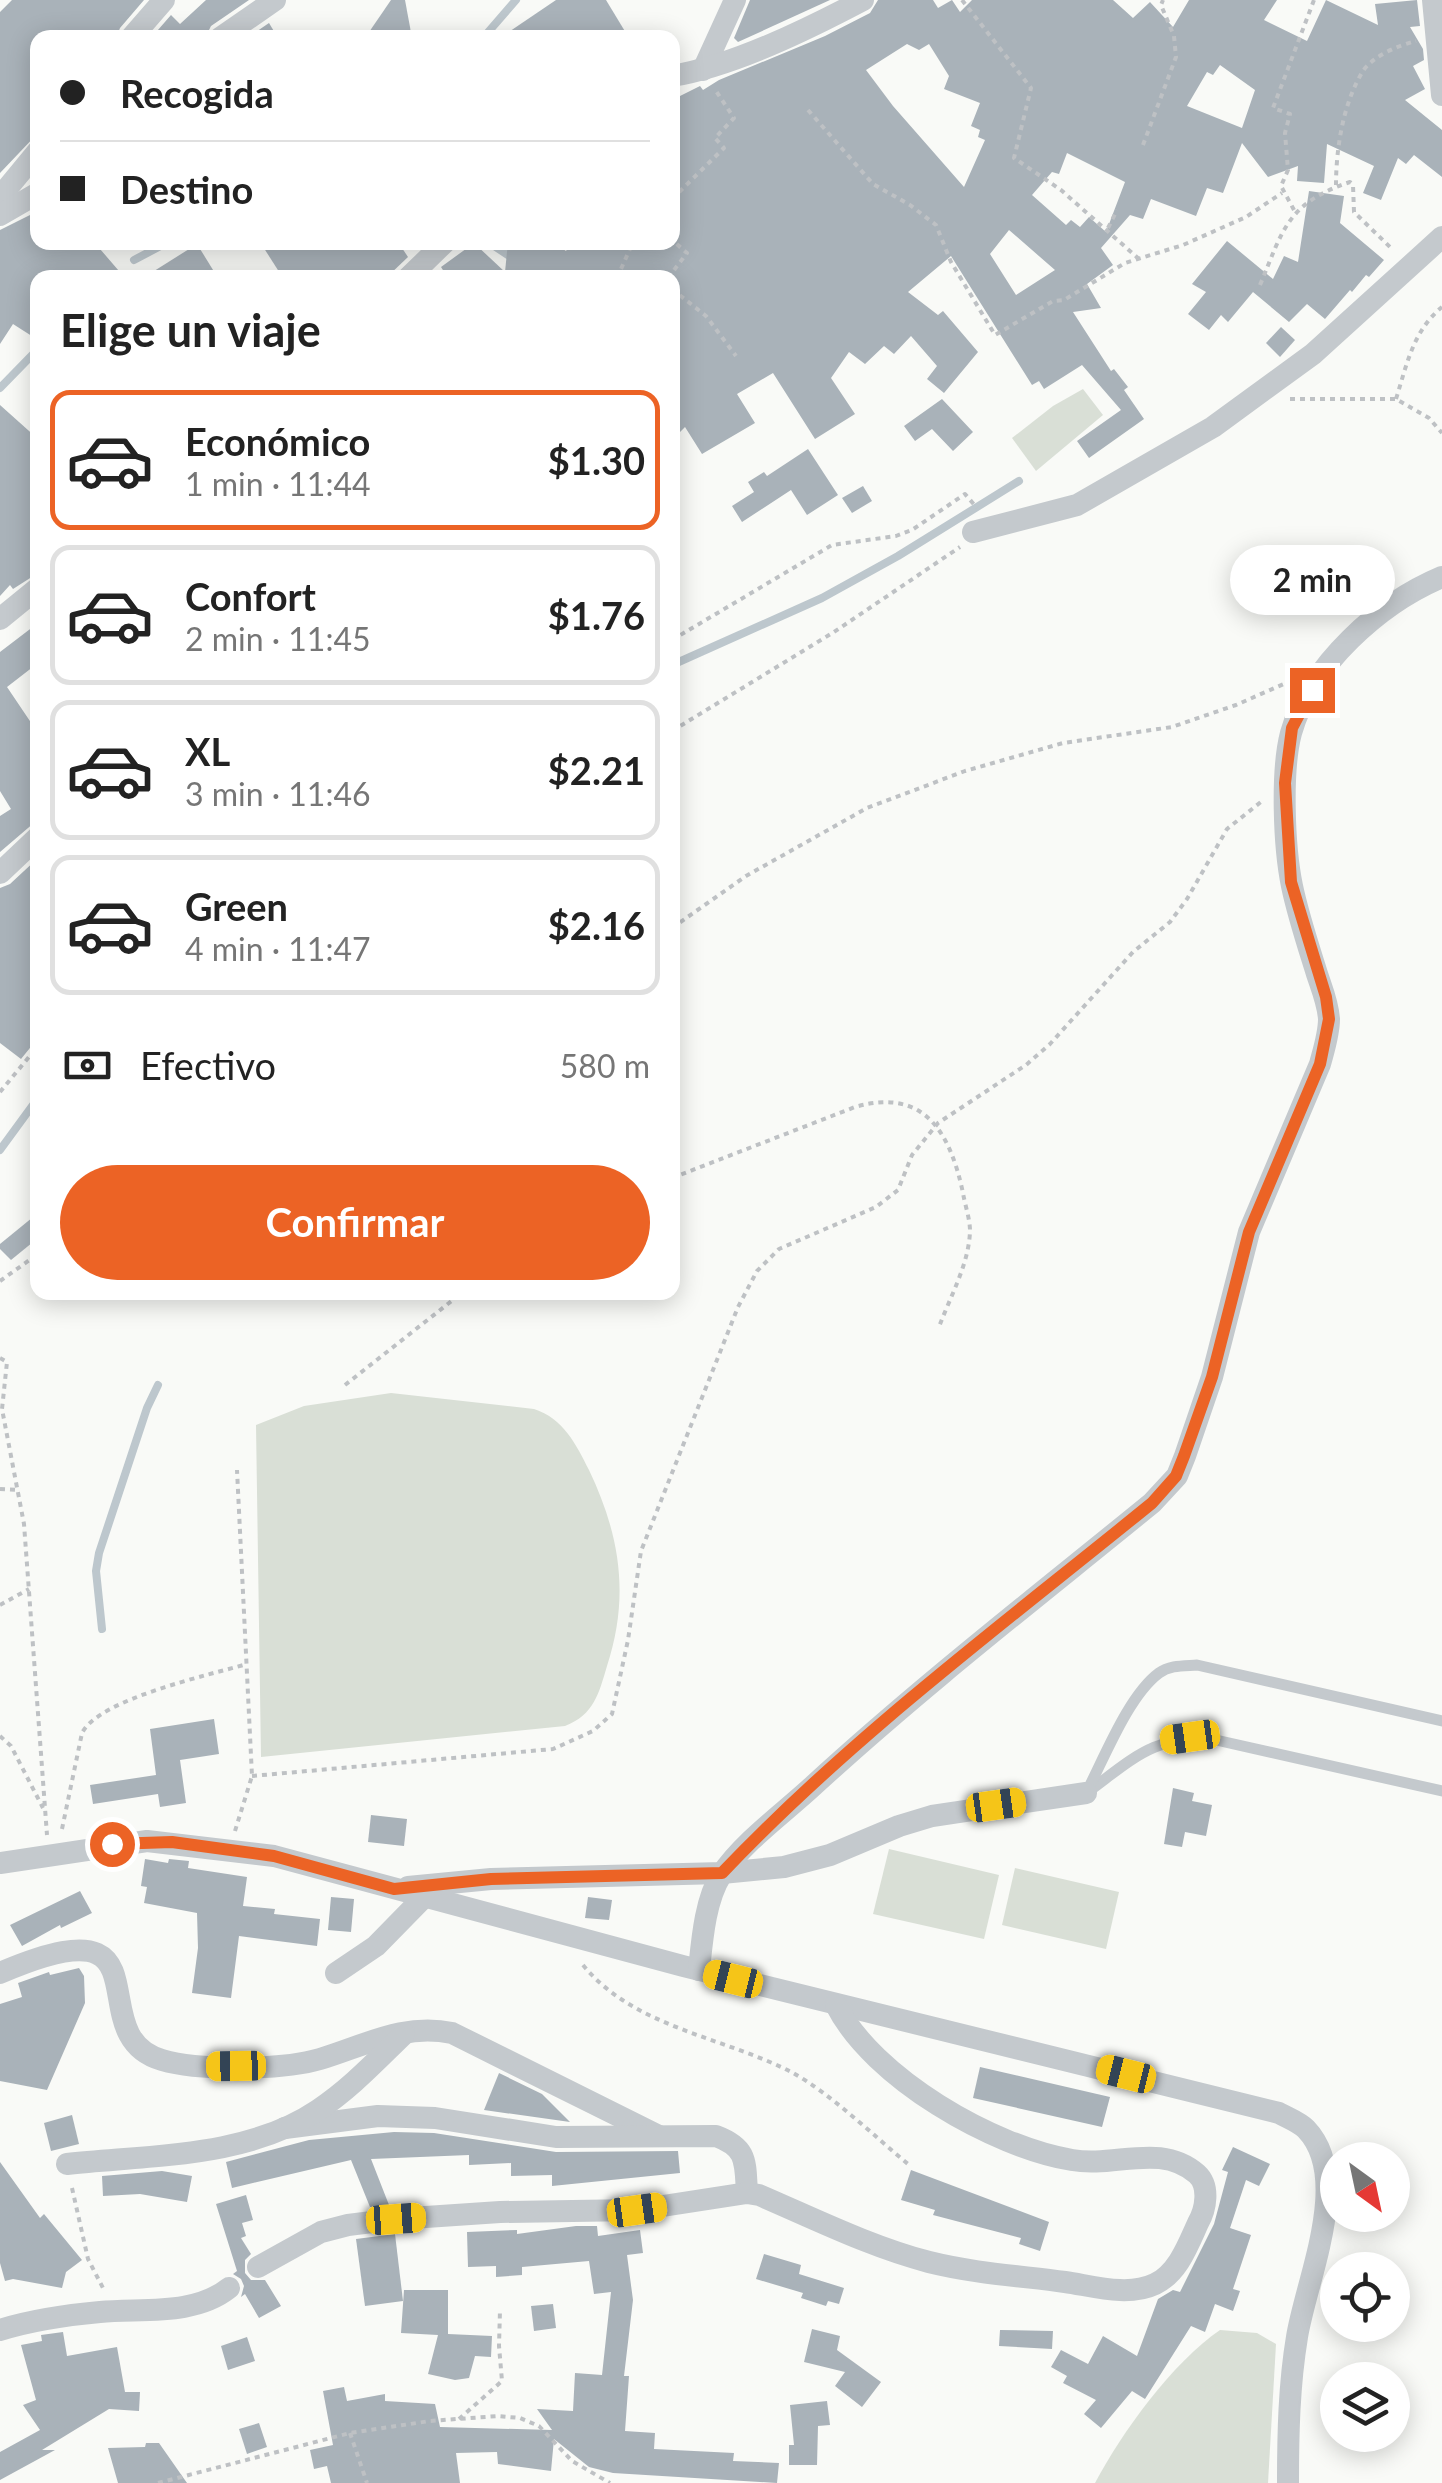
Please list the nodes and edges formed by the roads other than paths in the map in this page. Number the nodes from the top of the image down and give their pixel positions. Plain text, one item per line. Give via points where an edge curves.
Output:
1 (164, 0) edge
2 (274, 0) edge
3 (735, 0) edge
4 (862, 0) edge
5 (1433, 0) edge
6 (138, 30) edge
7 (231, 30) edge
8 (703, 70) junction
9 (680, 74) edge
10 (1442, 95) edge
11 (30, 161) edge
12 (0, 197) edge
13 (30, 197) edge
14 (0, 214) edge
15 (1442, 237) edge
16 (437, 250) edge
17 (416, 270) edge
18 (973, 532) road end
19 (1442, 577) edge
20 (30, 595) edge
21 (0, 619) edge
22 (30, 845) edge
23 (0, 873) edge
24 (1442, 1721) edge
25 (1442, 1791) edge
26 (1086, 1793) junction
27 (0, 1863) edge
28 (722, 1873) junction
29 (394, 1889) junction
30 (424, 1897) junction
31 (698, 1970) junction
32 (336, 1972) dead end
33 (0, 1973) edge
34 (836, 2005) junction
35 (406, 2031) junction
36 (285, 2128) junction
37 (658, 2136) junction
38 (66, 2164) road end
39 (747, 2193) junction
40 (258, 2267) dead end
41 (229, 2288) dead end
42 (0, 2330) edge
43 (1288, 2483) edge

1 - 6 street
2 - 7 street
3 - 8 street
4 - 8 street
5 - 10 street
8 - 9 street
11 - 12 street
13 - 14 street
15 - 18 street via 1313,354 1214,427 1077,505
16 - 17 street
19 - 28 street via 1396,600 1353,636 1292,728 1285,783 1291,882 1326,997 1326,1042 1249,1232 1212,1377 1176,1476 1152,1503 856,1747
20 - 21 street
22 - 23 street
24 - 26 lane via 1197,1665 1171,1667 1135,1701
25 - 26 lane via 1190,1737 1167,1740
26 - 28 street via 932,1816 830,1855
27 - 29 street via 147,1841 274,1856
28 - 29 street via 491,1879
28 - 31 street
29 - 30 street
30 - 31 street
30 - 32 street via 376,1946
31 - 34 street
33 - 35 street via 38,1956 97,1952 117,1976 124,2022 137,2046 189,2066 283,2066
34 - 39 street via 880,2060 959,2116 1073,2160 1172,2158 1203,2182 1203,2214 1172,2270 1158,2283 1128,2291 932,2262
34 - 43 street via 1280,2114 1306,2128 1321,2154 1327,2194 1292,2374
35 - 36 street via 318,2110
35 - 37 street via 452,2033
36 - 37 street via 378,2116 455,2120 556,2137
36 - 38 street via 204,2150
37 - 39 street via 716,2136 733,2143 745,2162
39 - 40 street via 637,2210 500,2212 348,2226 321,2232
41 - 42 street via 182,2307

